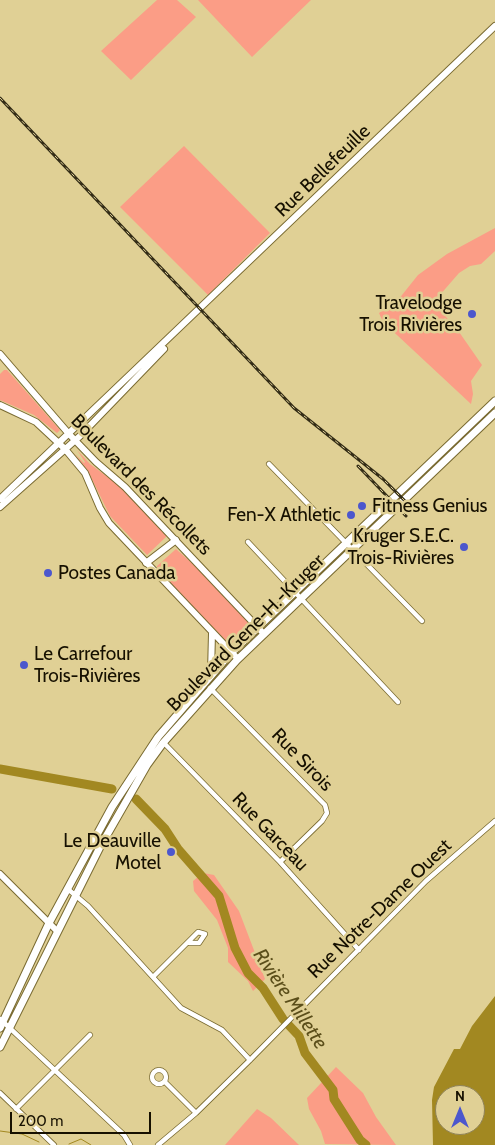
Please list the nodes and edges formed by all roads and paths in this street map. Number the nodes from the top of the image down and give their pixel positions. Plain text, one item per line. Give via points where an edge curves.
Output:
1 (495, 26) edge
2 (172, 337) junction
3 (0, 354) edge
4 (6, 360) junction
5 (0, 366) edge
6 (495, 401) edge
7 (0, 405) edge
8 (495, 413) edge
9 (69, 434) junction
10 (75, 441) junction
11 (60, 443) junction
12 (66, 449) junction
13 (269, 464) dead end
14 (0, 499) edge
15 (0, 508) edge
16 (176, 540) junction
17 (248, 542) dead end
18 (346, 542) junction
19 (352, 548) junction
20 (146, 563) junction
21 (294, 593) junction
22 (300, 600) junction
23 (422, 621) dead end
24 (258, 627) junction
25 (212, 633) junction
26 (264, 634) junction
27 (231, 653) junction
28 (238, 659) junction
29 (212, 673) junction
30 (203, 682) junction
31 (210, 689) junction
32 (398, 702) dead end
33 (158, 737) junction
34 (164, 743) junction
35 (495, 821) edge
36 (280, 862) junction
37 (0, 874) edge
38 (69, 890) junction
39 (75, 895) junction
40 (49, 924) junction
41 (57, 931) junction
42 (189, 943) dead end
43 (359, 950) junction
44 (153, 977) junction
45 (1, 1023) edge
46 (10, 1028) junction
47 (90, 1035) dead end
48 (0, 1048) edge
49 (250, 1060) junction
50 (56, 1070) junction
51 (165, 1082) dead end
52 (0, 1093) edge
53 (16, 1109) junction
54 (196, 1113) junction
55 (54, 1145) edge
56 (130, 1145) edge
57 (158, 1145) edge

1 - 2 street, Rue Bellefeuille
2 - 9 street, Rue Bellefeuille
2 - 10 street, Rue Bellefeuille via 130,387
3 - 4 street, Boulevard des Récollets
4 - 5 street
4 - 9 street, Boulevard des Récollets
6 - 18 main road, Boulevard Gene-H.-Kruger
7 - 11 street, Boulevard des Récollets via 36,422
8 - 19 main road, Boulevard Gene-H.-Kruger
9 - 10 street, Boulevard des Récollets
9 - 11 street, Rue Bellefeuille
10 - 12 street, Rue Bellefeuille
10 - 16 street, Boulevard des Récollets
11 - 12 street, Boulevard des Récollets
11 - 14 street, Rue Bellefeuille
12 - 15 street, Rue Bellefeuille
12 - 20 street, Boulevard des Récollets via 87,475 108,520
13 - 18 street
16 - 20 street
16 - 24 street, Boulevard des Récollets
17 - 21 street
18 - 19 street
18 - 21 main road, Boulevard Gene-H.-Kruger
19 - 22 main road, Boulevard Gene-H.-Kruger
19 - 23 street
20 - 25 street, Boulevard des Récollets
21 - 22 street
21 - 24 main road, Boulevard Gene-H.-Kruger
22 - 26 main road, Boulevard Gene-H.-Kruger
22 - 32 street
24 - 26 street, Boulevard des Récollets
24 - 27 main road, Boulevard Gene-H.-Kruger
25 - 27 street, Boulevard des Récollets
25 - 29 street
26 - 28 main road, Boulevard Gene-H.-Kruger
27 - 28 street, Boulevard des Récollets
27 - 29 main road, Boulevard Gene-H.-Kruger
28 - 31 main road, Boulevard Gene-H.-Kruger
29 - 30 main road, Boulevard Gene-H.-Kruger
30 - 31 street, Rue Sirois
30 - 33 main road, Boulevard Gene-H.-Kruger
31 - 34 main road, Boulevard Gene-H.-Kruger
31 - 36 street, Rue Sirois via 325,805 327,813 322,821
33 - 34 street, Rue Garceau
33 - 38 main road, Boulevard Gene-H.-Kruger via 114,803
34 - 36 street, Rue Garceau
34 - 39 main road, Boulevard Gene-H.-Kruger via 122,807
35 - 43 street, Rue Notre-Dame Ouest via 426,881
36 - 43 street, Rue Garceau
37 - 40 street
38 - 39 street
38 - 40 main road, Boulevard Gene-H.-Kruger
39 - 41 main road, Boulevard Gene-H.-Kruger
39 - 44 street
40 - 41 street
40 - 45 main road, Boulevard Gene-H.-Kruger
41 - 46 main road, Boulevard Gene-H.-Kruger
42 - 44 street
43 - 49 street, Rue Notre-Dame Ouest
44 - 49 street via 181,1008 222,1030
45 - 46 street
46 - 48 main road, Boulevard Gene-H.-Kruger
46 - 50 street
47 - 50 street
49 - 54 street, Rue Notre-Dame Ouest
50 - 53 street
50 - 56 street via 124,1135
51 - 54 street
52 - 53 street
53 - 55 street
54 - 57 street, Rue Notre-Dame Ouest

